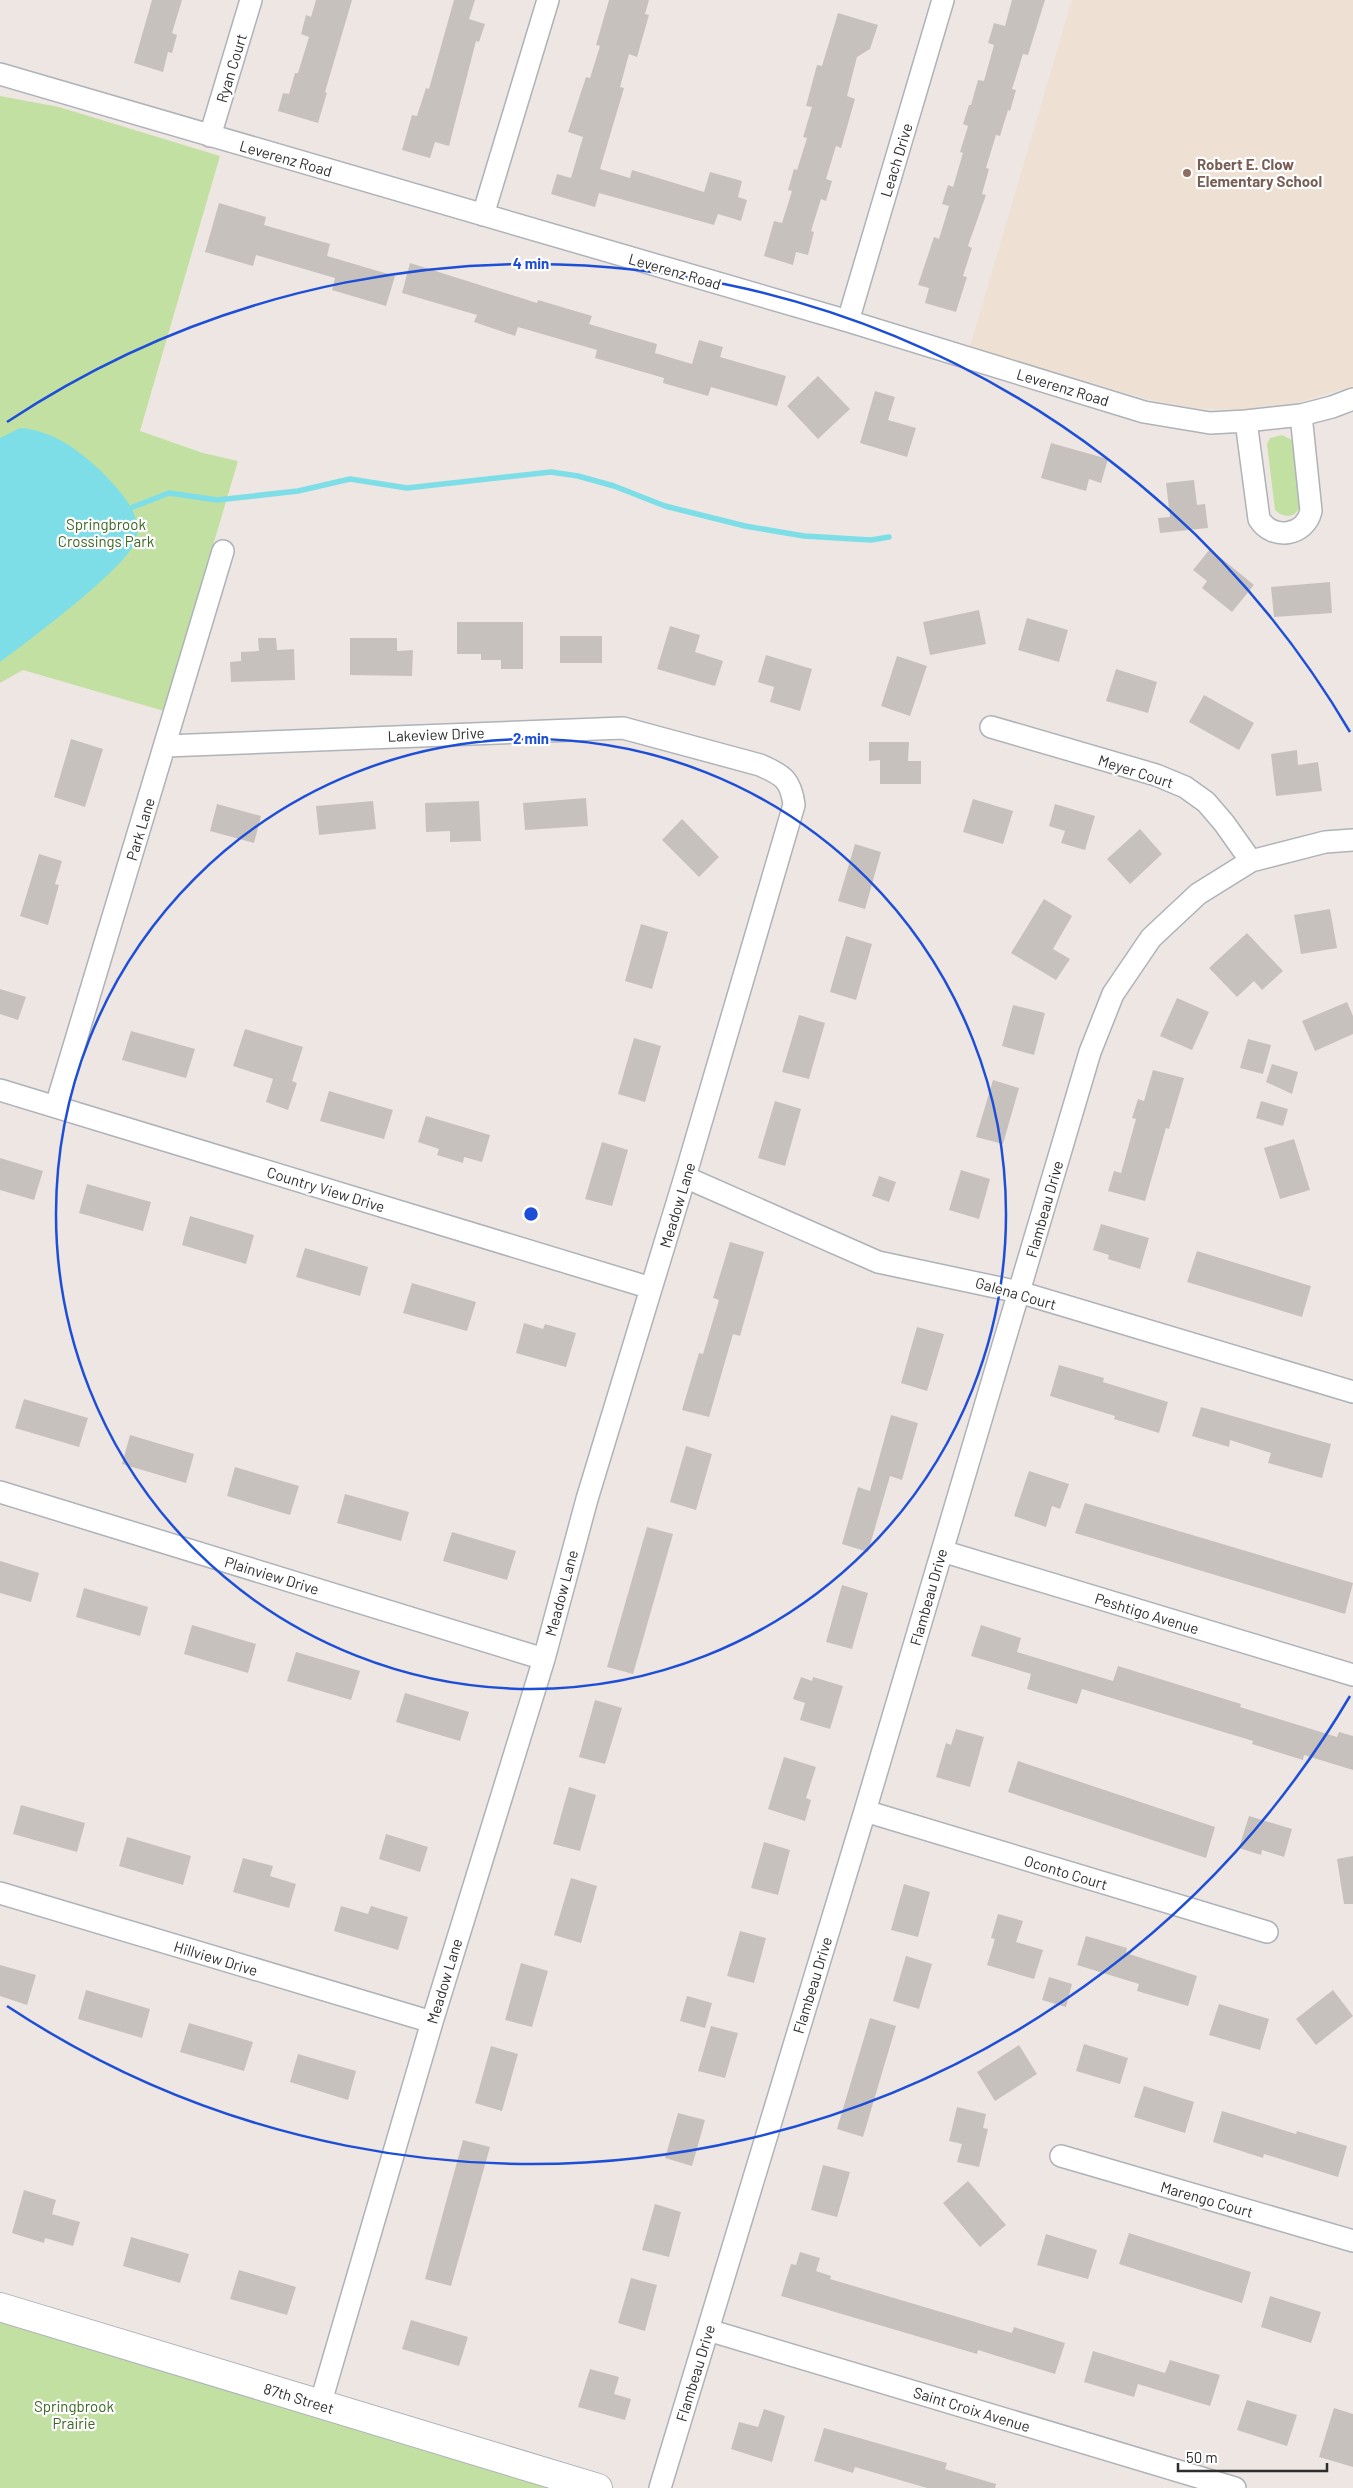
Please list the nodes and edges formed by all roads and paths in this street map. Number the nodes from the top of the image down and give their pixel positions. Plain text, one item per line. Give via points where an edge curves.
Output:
1 (252, 0) edge
2 (548, 0) edge
3 (943, 0) edge
4 (0, 74) edge
5 (210, 136) junction
6 (483, 215) junction
7 (848, 321) junction
8 (1353, 399) edge
9 (1301, 415) junction
10 (1246, 422) junction
11 (223, 551) dead end
12 (991, 727) dead end
13 (166, 746) junction
14 (788, 781) joint
15 (1353, 840) edge
16 (1250, 861) junction
17 (0, 1090) edge
18 (56, 1106) junction
19 (685, 1177) junction
20 (651, 1288) junction
21 (1019, 1292) junction
22 (1353, 1392) edge
23 (0, 1492) edge
24 (942, 1551) junction
25 (544, 1658) junction
26 (1353, 1675) edge
27 (865, 1811) junction
28 (0, 1893) edge
29 (1267, 1932) dead end
30 (432, 2022) junction
31 (1061, 2156) dead end
32 (1353, 2241) edge
33 (0, 2307) edge
34 (708, 2330) junction
35 (320, 2404) junction
36 (598, 2488) edge
37 (660, 2488) edge
38 (1235, 2488) edge

1 - 5 street, Ryan Court
2 - 6 street
3 - 7 street, Leach Drive
4 - 5 street, Leverenz Road
5 - 6 street, Leverenz Road
6 - 7 street, Leverenz Road
7 - 10 street, Leverenz Road via 1144,412 1210,423
8 - 9 street, Leverenz Road
9 - 10 street, Leverenz Road
9 - 10 street via 1311,512 1302,528 1292,532 1271,531 1259,519
11 - 13 street, Park Lane
12 - 16 street, Meyer Court via 1156,775 1185,787 1206,802 1224,822
13 - 14 street, Lakeview Drive via 623,728 760,765
13 - 18 street, Park Lane
14 - 19 street, Meadow Lane via 794,806 790,825
15 - 16 street, Flambeau Drive via 1326,842
16 - 21 street, Flambeau Drive via 1198,894 1151,938 1113,994 1090,1052
17 - 18 street, Country View Drive
18 - 20 street, Country View Drive
19 - 20 street, Meadow Lane
19 - 21 street, Galena Court via 878,1262
20 - 25 street, Meadow Lane via 587,1499
21 - 22 street, Galena Court
21 - 24 street, Flambeau Drive
23 - 25 street, Plainview Drive
24 - 26 street, Peshtigo Avenue
24 - 27 street, Flambeau Drive
25 - 30 street, Meadow Lane
27 - 29 street, Oconto Court
27 - 34 street, Flambeau Drive
28 - 30 street, Hillview Drive
30 - 35 street, Meadow Lane
31 - 32 street, Marengo Court
33 - 35 street, 87th Street
34 - 37 street, Flambeau Drive
34 - 38 street, Saint Croix Avenue
35 - 36 street, 87th Street

